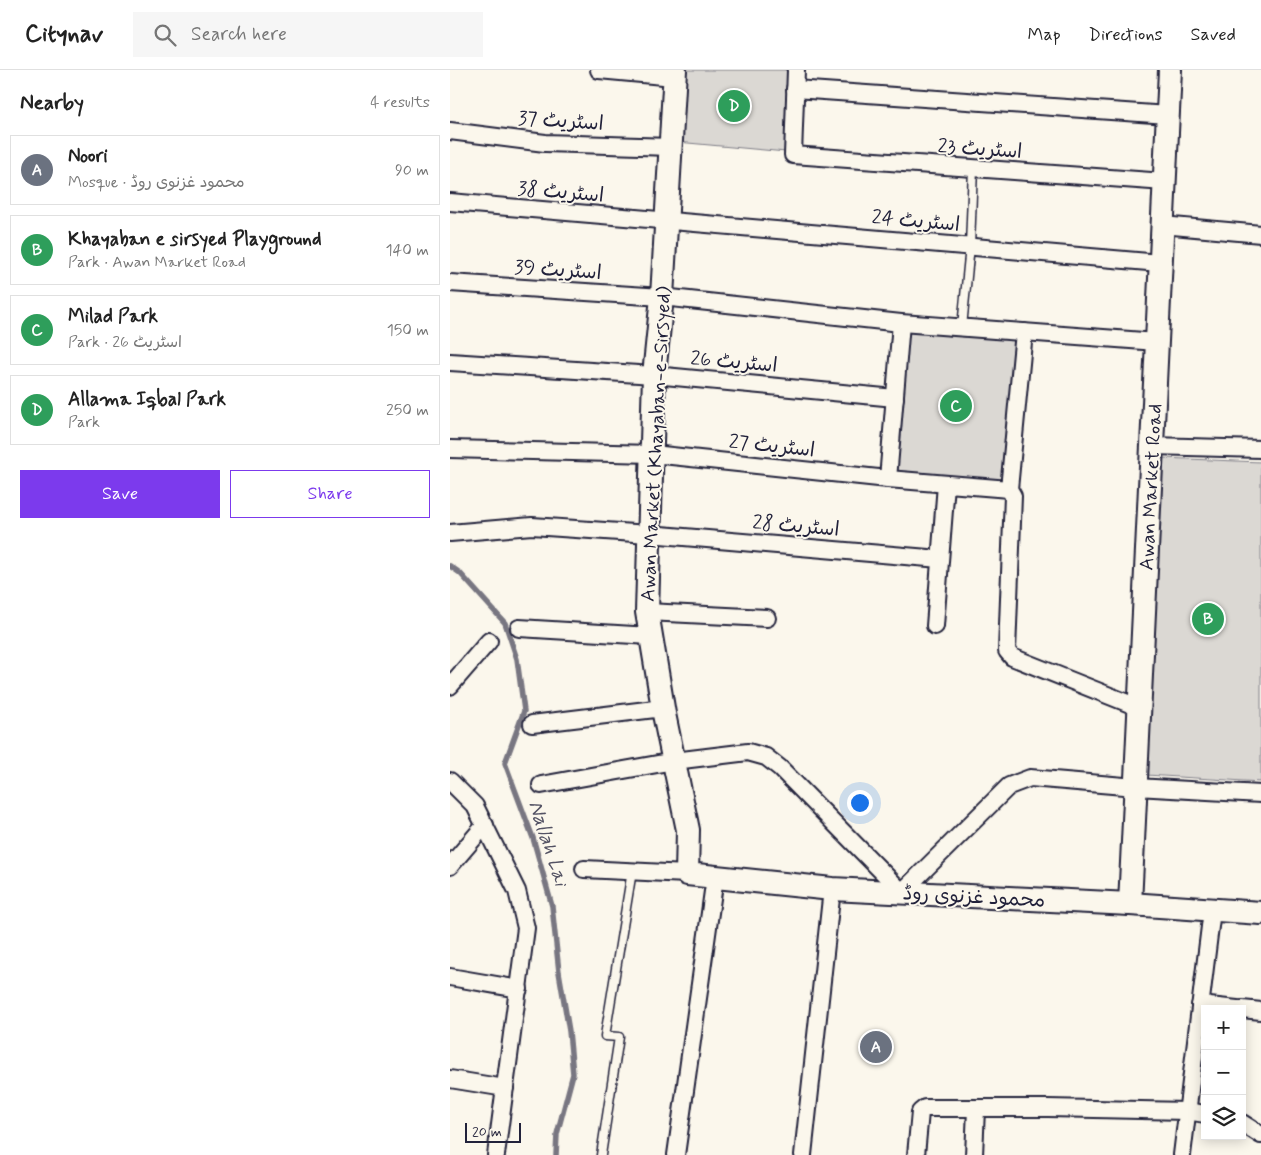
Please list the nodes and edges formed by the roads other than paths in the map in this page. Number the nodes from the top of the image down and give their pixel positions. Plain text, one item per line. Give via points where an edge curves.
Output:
1 (599, 70) edge
2 (796, 70) edge
3 (1170, 70) edge
4 (675, 74) edge
5 (795, 89) junction
6 (1168, 115) junction
7 (450, 131) edge
8 (671, 147) junction
9 (973, 168) junction
10 (1165, 182) junction
11 (450, 202) edge
12 (667, 221) junction
13 (1162, 225) junction
14 (1261, 234) edge
15 (970, 246) junction
16 (1160, 263) junction
17 (450, 283) edge
18 (662, 297) junction
19 (901, 323) junction
20 (962, 327) junction
21 (1024, 332) junction
22 (1157, 342) junction
23 (450, 362) edge
24 (654, 375) junction
25 (894, 398) junction
26 (1152, 446) junction
27 (450, 449) edge
28 (1261, 449) edge
29 (653, 454) junction
30 (888, 479) junction
31 (946, 484) junction
32 (1009, 490) junction
33 (450, 533) edge
34 (649, 534) junction
35 (940, 559) junction
36 (646, 612) junction
37 (767, 618) dead end
38 (935, 626) dead end
39 (519, 628) dead end
40 (650, 636) junction
41 (489, 641) dead end
42 (450, 686) edge
43 (663, 708) junction
44 (1140, 708) junction
45 (532, 724) dead end
46 (674, 761) junction
47 (450, 781) edge
48 (541, 785) dead end
49 (1136, 786) junction
50 (1261, 794) edge
51 (485, 826) junction
52 (450, 866) edge
53 (584, 869) dead end
54 (632, 871) junction
55 (687, 874) junction
56 (715, 877) junction
57 (832, 889) junction
58 (902, 892) junction
59 (1130, 904) junction
60 (1212, 910) junction
61 (1261, 913) edge
62 (450, 977) edge
63 (519, 989) junction
64 (1200, 1004) junction
65 (1207, 1005) edge
66 (1246, 1009) edge
67 (1261, 1011) edge
68 (450, 1079) edge
69 (505, 1088) junction
70 (976, 1109) junction
71 (1187, 1111) junction
72 (1201, 1113) edge
73 (1246, 1126) edge
74 (1261, 1135) edge
75 (496, 1155) edge
76 (601, 1155) edge
77 (676, 1155) edge
78 (803, 1155) edge
79 (916, 1155) edge
80 (974, 1155) edge
81 (1182, 1155) edge

1 - 4 street
2 - 5 street
3 - 6 street, Awan Market Road
4 - 8 street, Awan Market (Khayaban-e-Sirsyed)
5 - 6 street
5 - 9 street, اسٹریٹ 23 via 793,155
6 - 10 street, Awan Market Road
7 - 8 street, اسٹریٹ 37 via 545,143
8 - 12 street, Awan Market (Khayaban-e-Sirsyed)
9 - 10 street, اسٹریٹ 23
9 - 15 lane
10 - 13 street, Awan Market Road
11 - 12 street, اسٹریٹ 38
12 - 15 street, اسٹریٹ 24
12 - 18 street, Awan Market (Khayaban-e-Sirsyed)
13 - 14 street
13 - 16 street, Awan Market Road
15 - 16 street, اسٹریٹ 24
15 - 20 lane
16 - 22 street, Awan Market Road
17 - 18 street, اسٹریٹ 39
18 - 19 street, اسٹریٹ 39
18 - 24 street, Awan Market (Khayaban-e-Sirsyed)
19 - 20 street, اسٹریٹ 39
19 - 25 street
20 - 21 street, اسٹریٹ 39
21 - 22 street, اسٹریٹ 39
21 - 32 street
22 - 26 street, Awan Market Road
23 - 24 street, اسٹریٹ 26
24 - 25 street, اسٹریٹ 26
24 - 29 street, Awan Market (Khayaban-e-Sirsyed)
25 - 30 street
26 - 28 street
26 - 44 street, Awan Market Road
27 - 29 street, اسٹریٹ 27
29 - 30 street, اسٹریٹ 27
29 - 34 street, Awan Market (Khayaban-e-Sirsyed)
30 - 31 street, اسٹریٹ 27
31 - 32 street, اسٹریٹ 27
31 - 35 street
32 - 44 street via 1013,496 1007,651 1012,657
33 - 34 street, اسٹریٹ 28 via 532,526
34 - 35 street, اسٹریٹ 28
34 - 36 street, Awan Market (Khayaban-e-Sirsyed)
35 - 38 street
36 - 37 street
36 - 40 street, Awan Market (Khayaban-e-Sirsyed)
39 - 40 street
40 - 43 street, Awan Market (Khayaban-e-Sirsyed)
41 - 42 street
43 - 45 street
43 - 46 street, Awan Market (Khayaban-e-Sirsyed)
44 - 49 street, Awan Market Road
46 - 48 street
46 - 55 street, Awan Market (Khayaban-e-Sirsyed) via 688,830
46 - 58 street via 748,752 766,757
47 - 51 street via 475,806
49 - 50 street
49 - 58 street via 1030,778 1009,786
49 - 59 street, Awan Market Road
51 - 52 street
51 - 63 street via 517,892 526,928
53 - 54 street
54 - 55 street
54 - 76 lane via 605,1036 618,1037
55 - 56 street, محمود غزنوی روڈ
56 - 57 street, محمود غزنوی روڈ
56 - 77 street
57 - 58 street, محمود غزنوی روڈ
57 - 78 street
58 - 59 street, محمود غزنوی روڈ
59 - 60 street, محمود غزنوی روڈ
60 - 61 street, محمود غزنوی روڈ
60 - 64 street
62 - 63 street
63 - 69 street
64 - 65 street
64 - 71 street
66 - 67 street
68 - 69 street
69 - 75 street
70 - 71 street
70 - 79 street via 925,1108 920,1112
70 - 80 street
71 - 72 street
71 - 81 street
73 - 74 street

